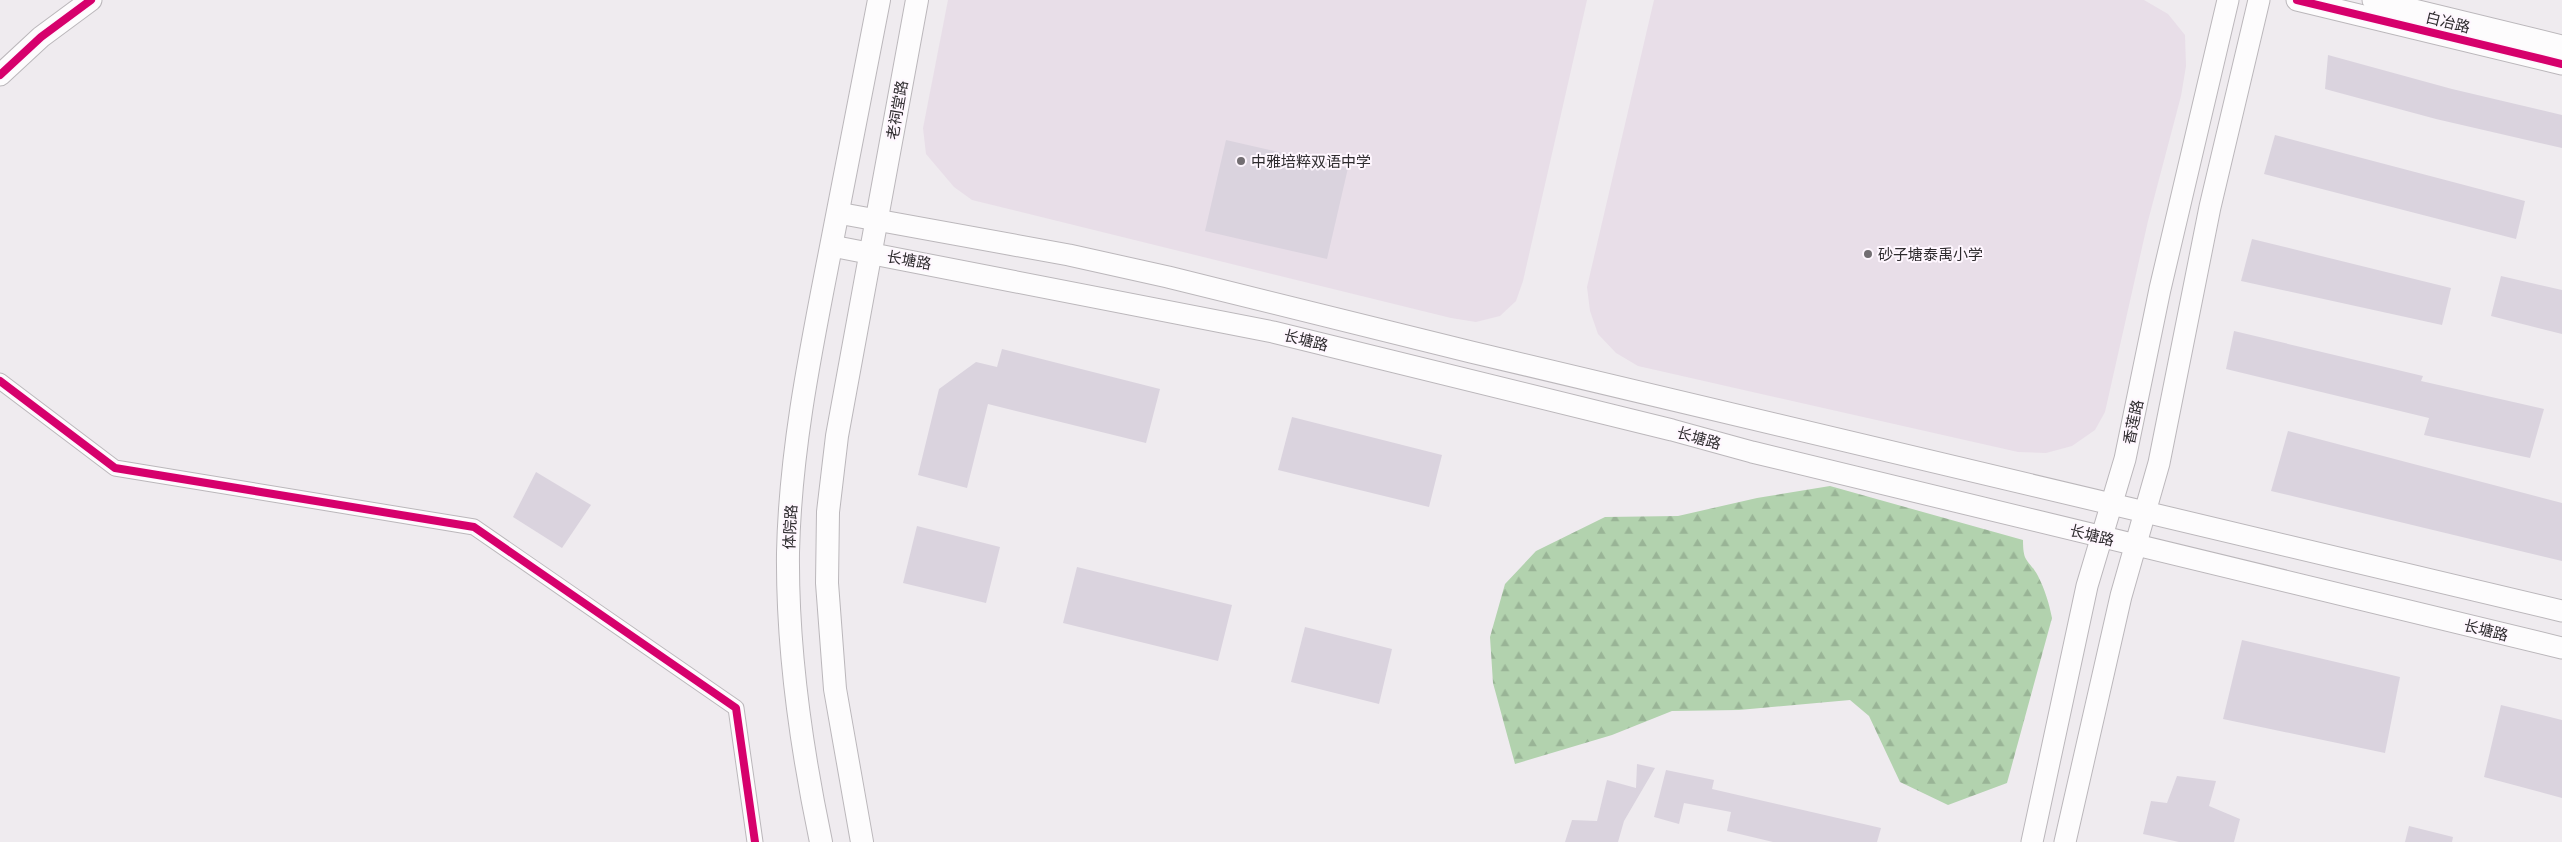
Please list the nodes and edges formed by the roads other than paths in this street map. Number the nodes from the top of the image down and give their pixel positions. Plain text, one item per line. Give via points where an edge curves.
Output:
1 (91, 0) edge
2 (879, 0) edge
3 (917, 0) edge
4 (2228, 0) edge
5 (2258, 0) edge
6 (2297, 0) edge
7 (2373, 0) edge
8 (2562, 46) edge
9 (2562, 64) edge
10 (0, 75) edge
11 (838, 213) junction
12 (877, 220) junction
13 (832, 246) junction
14 (870, 253) junction
15 (0, 382) edge
16 (2112, 503) junction
17 (2146, 511) junction
18 (2102, 537) junction
19 (2136, 546) junction
20 (2562, 611) edge
21 (2562, 648) edge
22 (754, 842) edge
23 (821, 842) edge
24 (862, 842) edge
25 (2032, 842) edge
26 (2065, 842) edge

1 - 10 main road via 41,37
2 - 11 main road
3 - 12 main road, 老祠堂路
4 - 16 main road, 香莲路 via 2160,289 2125,459
5 - 17 main road via 2210,207 2159,463
6 - 9 main road, 白冶路
7 - 8 main road, 白冶路
11 - 12 main road, 长塘路
11 - 13 main road, 体院路
12 - 14 main road
12 - 16 main road, 长塘路 via 1059,253 1168,277 1470,352
13 - 14 main road, 长塘路
13 - 23 main road, 体院路 via 801,413 788,551 788,603 795,679 807,777
14 - 18 main road, 长塘路 via 1273,332
14 - 24 main road via 837,436 828,512 827,583 835,689
15 - 22 street via 115,468 474,527 736,708
16 - 17 main road, 长塘路
16 - 18 main road, 香莲路
17 - 19 main road
17 - 20 main road, 长塘路
18 - 19 main road, 长塘路
18 - 25 main road, 香莲路 via 2087,586
19 - 21 main road, 长塘路
19 - 26 main road via 2121,596

